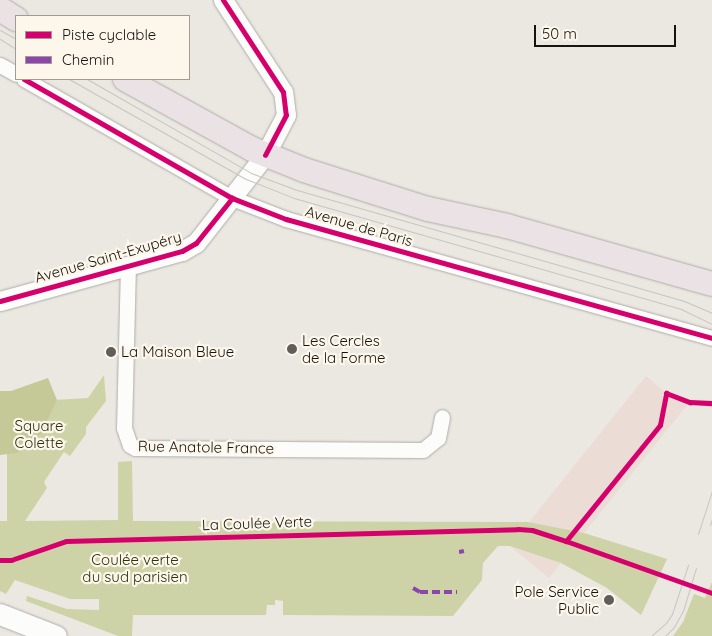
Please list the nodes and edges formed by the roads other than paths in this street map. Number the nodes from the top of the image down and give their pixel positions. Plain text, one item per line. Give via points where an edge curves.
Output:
1 (223, 0) edge
2 (0, 10) edge
3 (15, 18) edge
4 (0, 65) edge
5 (15, 73) edge
6 (26, 80) edge
7 (127, 80) edge
8 (265, 155) junction
9 (232, 198) junction
10 (128, 266) junction
11 (712, 284) edge
12 (0, 301) edge
13 (712, 338) edge
14 (442, 417) dead end
15 (0, 614) edge
16 (56, 636) edge

1 - 8 street, Avenue Saint-Exupéry via 283,92 286,115
2 - 3 main road
4 - 5 street
6 - 9 street, Avenue de Paris
7 - 8 main road
8 - 9 street, Avenue Saint-Exupéry
8 - 11 main road via 428,209 507,226
9 - 10 street, Avenue Saint-Exupéry via 196,243 182,252
9 - 13 street, Avenue de Paris via 286,219
10 - 12 street, Avenue Saint-Exupéry
10 - 14 street, Rue Anatole France via 124,428 130,445 135,448 423,450 438,438
15 - 16 main road

